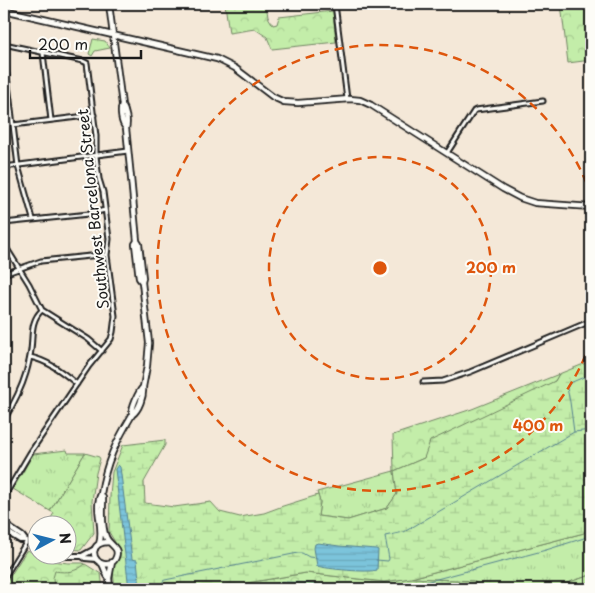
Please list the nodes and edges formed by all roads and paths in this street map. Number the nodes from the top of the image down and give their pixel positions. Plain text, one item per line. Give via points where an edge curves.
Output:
1 (109, 4) edge
2 (335, 4) edge
3 (6, 11) edge
4 (4, 28) edge
5 (114, 35) junction
6 (4, 44) edge
7 (4, 52) edge
8 (43, 53) junction
9 (347, 98) junction
10 (10, 99) junction
11 (4, 100) edge
12 (543, 101) dead end
13 (94, 115) junction
14 (51, 120) junction
15 (13, 125) junction
16 (128, 152) junction
17 (447, 153) junction
18 (96, 156) junction
19 (18, 166) junction
20 (4, 167) edge
21 (591, 207) edge
22 (105, 210) junction
23 (33, 219) junction
24 (4, 224) edge
25 (4, 244) edge
26 (107, 255) junction
27 (19, 269) junction
28 (4, 274) edge
29 (42, 310) junction
30 (591, 320) edge
31 (102, 351) junction
32 (30, 357) junction
33 (424, 382) dead end
34 (77, 384) junction
35 (4, 420) edge
36 (101, 494) junction
37 (4, 497) edge
38 (4, 524) edge
39 (4, 530) edge
40 (26, 541) junction
41 (109, 542) junction
42 (99, 544) junction
43 (95, 549) junction
44 (78, 556) edge
45 (82, 556) junction
46 (96, 559) junction
47 (112, 562) junction
48 (102, 564) junction
49 (4, 578) edge
50 (109, 578) junction
51 (110, 589) edge

1 - 5 main road
2 - 9 street
3 - 4 street
3 - 5 main road
5 - 9 main road via 217,58 284,102
5 - 16 main road
6 - 8 street
7 - 10 street
8 - 13 street, Southwest Barcelona Street via 86,62
8 - 14 street
9 - 17 main road via 366,102
10 - 11 street
10 - 15 street
12 - 17 street via 474,111
13 - 14 street
13 - 18 street, Southwest Barcelona Street
14 - 15 street
15 - 19 street
16 - 18 street
16 - 36 main road via 143,278 148,360 144,392 110,455
17 - 21 main road via 522,199 549,205
18 - 19 street
18 - 22 street, Southwest Barcelona Street
19 - 20 street
19 - 23 street
22 - 23 street
22 - 26 street, Southwest Barcelona Street via 109,239
23 - 24 street
25 - 27 street
26 - 27 street via 42,261
26 - 31 street, Southwest Barcelona Street via 115,322 111,339
27 - 28 street
27 - 29 street
29 - 31 street
29 - 32 street via 33,323
30 - 33 street via 470,372 444,381
31 - 34 street, Southwest Barcelona Street
32 - 34 street via 47,362
32 - 35 street via 21,388
34 - 37 street, Southwest Barcelona Street
36 - 41 main road via 105,535
36 - 42 main road
38 - 40 street
39 - 40 street
40 - 49 street
41 - 42 main road
41 - 47 main road via 117,553
42 - 43 main road
43 - 45 street
43 - 46 main road
44 - 45 street
45 - 46 street
46 - 48 main road
47 - 48 main road
47 - 50 main road
48 - 50 main road
50 - 51 main road

